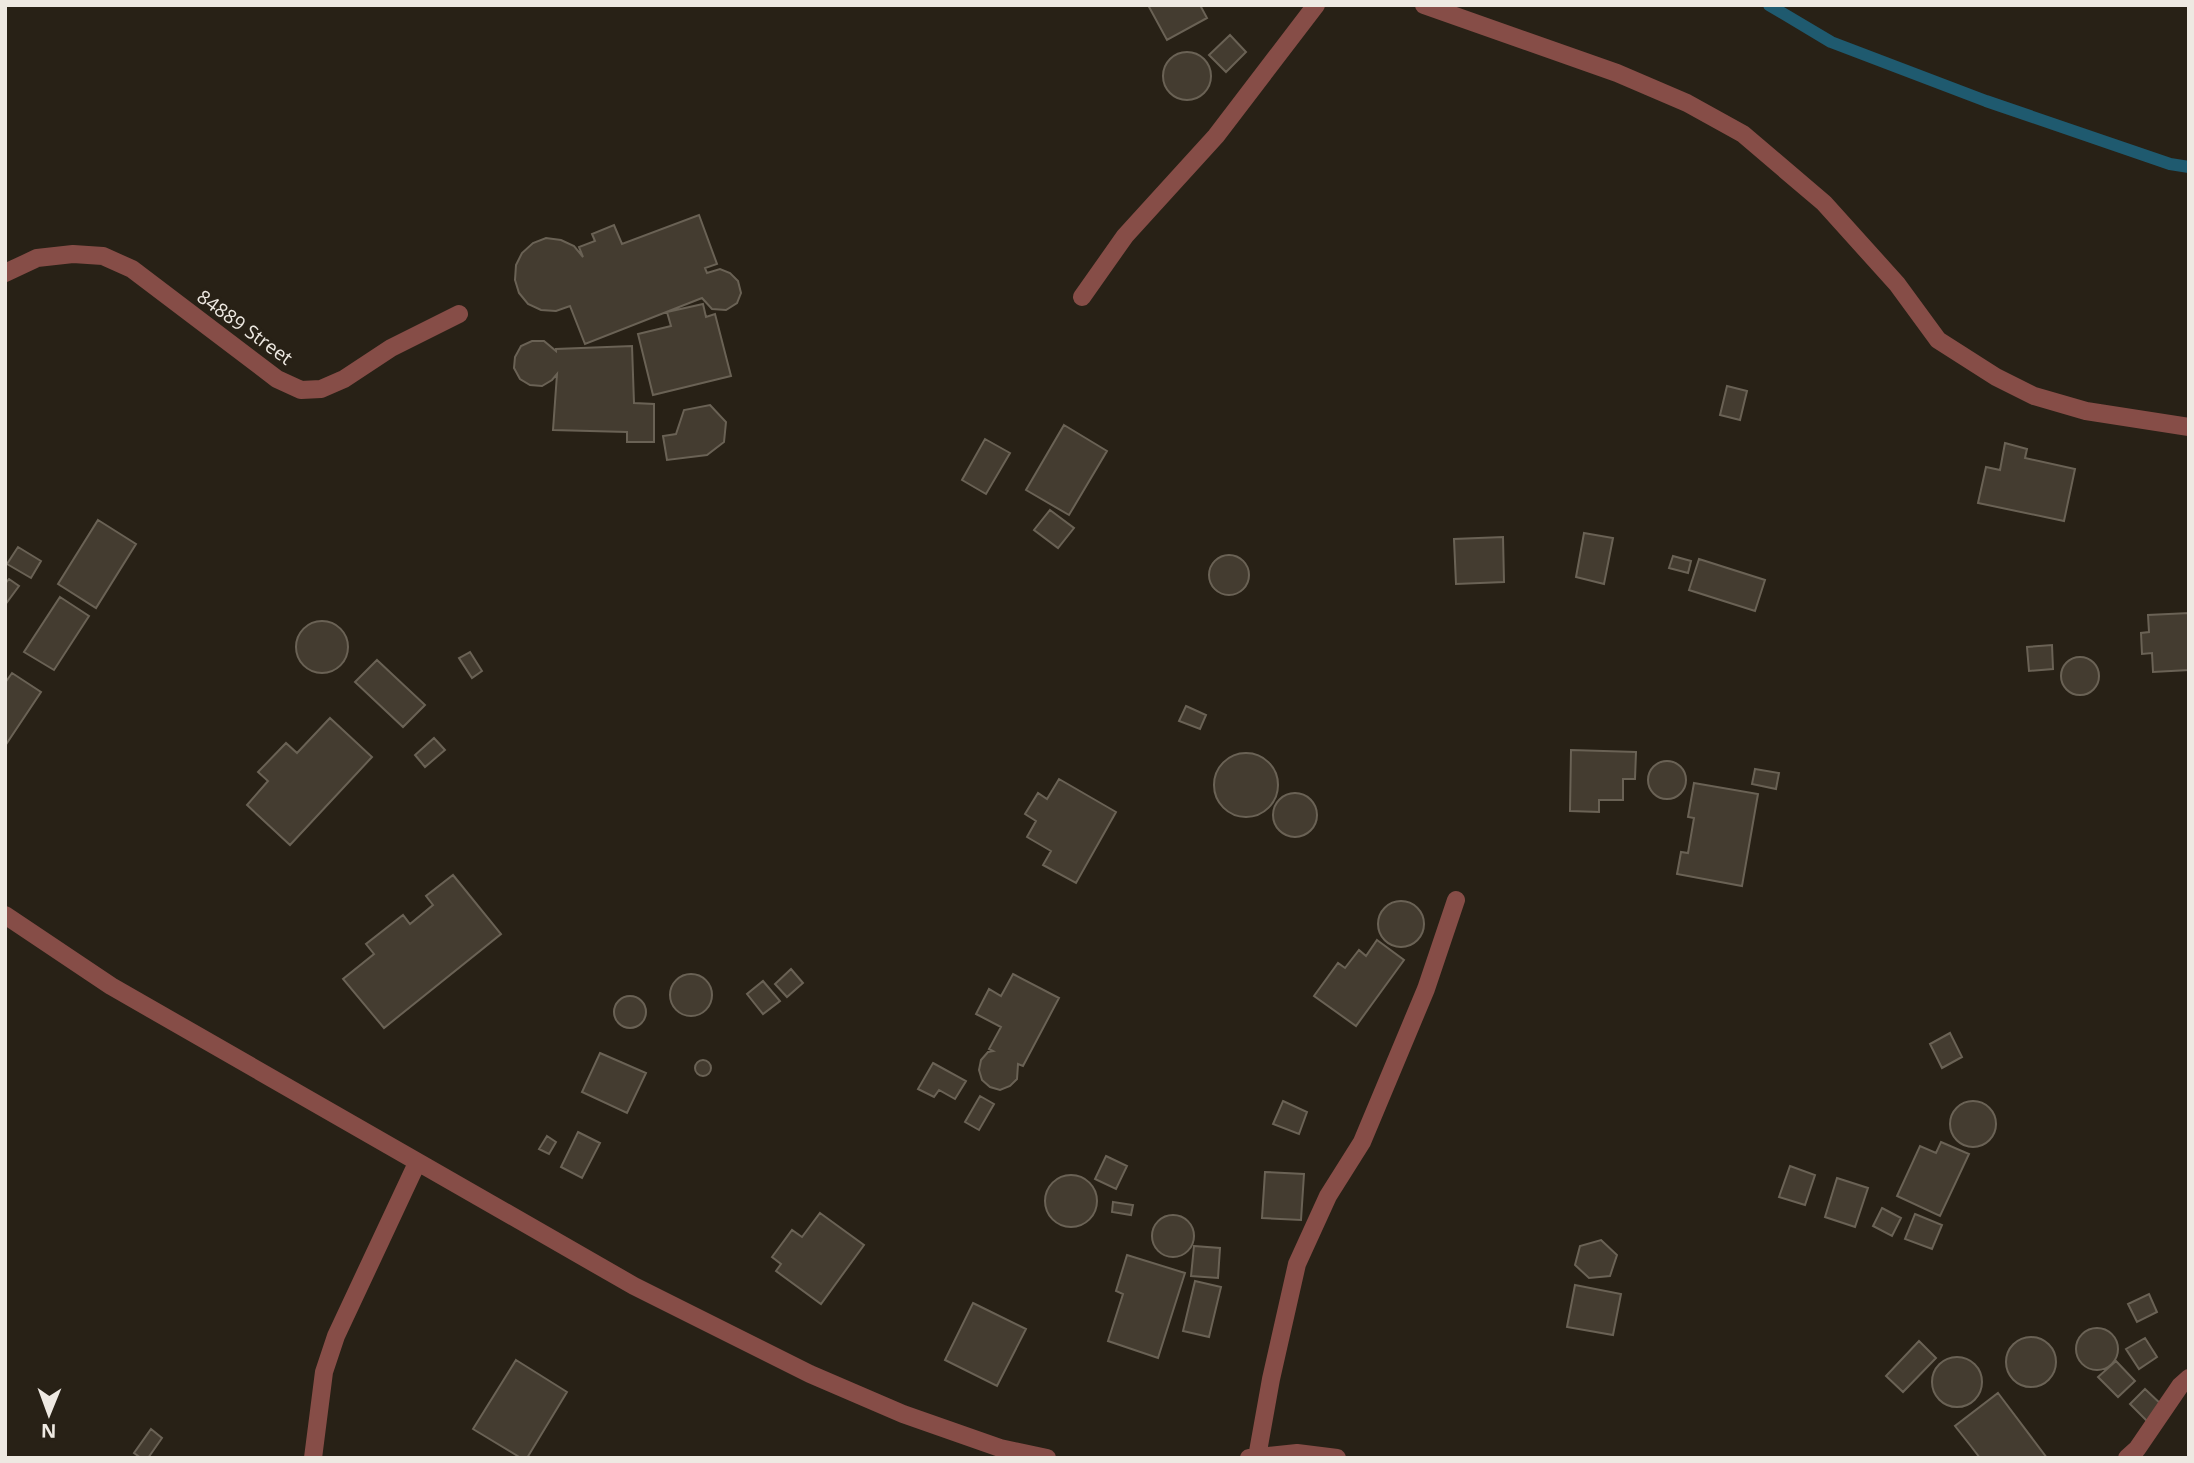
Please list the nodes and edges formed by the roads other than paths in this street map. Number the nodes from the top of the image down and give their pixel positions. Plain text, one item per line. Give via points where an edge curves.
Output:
1 (1316, 5) edge
2 (1424, 5) edge
3 (5, 273) edge
4 (1082, 297) dead end
5 (459, 314) dead end
6 (2189, 427) edge
7 (1456, 900) dead end
8 (5, 915) edge
9 (417, 1163) junction
10 (2189, 1378) edge
11 (1257, 1457) edge
12 (313, 1458) edge
13 (1047, 1458) edge
14 (1245, 1458) edge
15 (1337, 1458) edge
16 (2127, 1458) edge

1 - 4 street via 1216,136 1125,236
2 - 6 street via 1617,73 1687,103 1743,134 1824,203 1897,284 1938,340 1996,377 2034,396 2086,411
3 - 5 street, 84889 Street via 37,258 103,256 132,269 276,379 301,390 321,389 344,379 391,348
7 - 11 street via 1426,989 1366,1131 1328,1196 1297,1264
8 - 9 street via 111,986
9 - 12 street via 336,1336 324,1372
9 - 13 street via 634,1286 810,1374 903,1414 1000,1448
10 - 16 street
11 - 14 street
11 - 15 street

